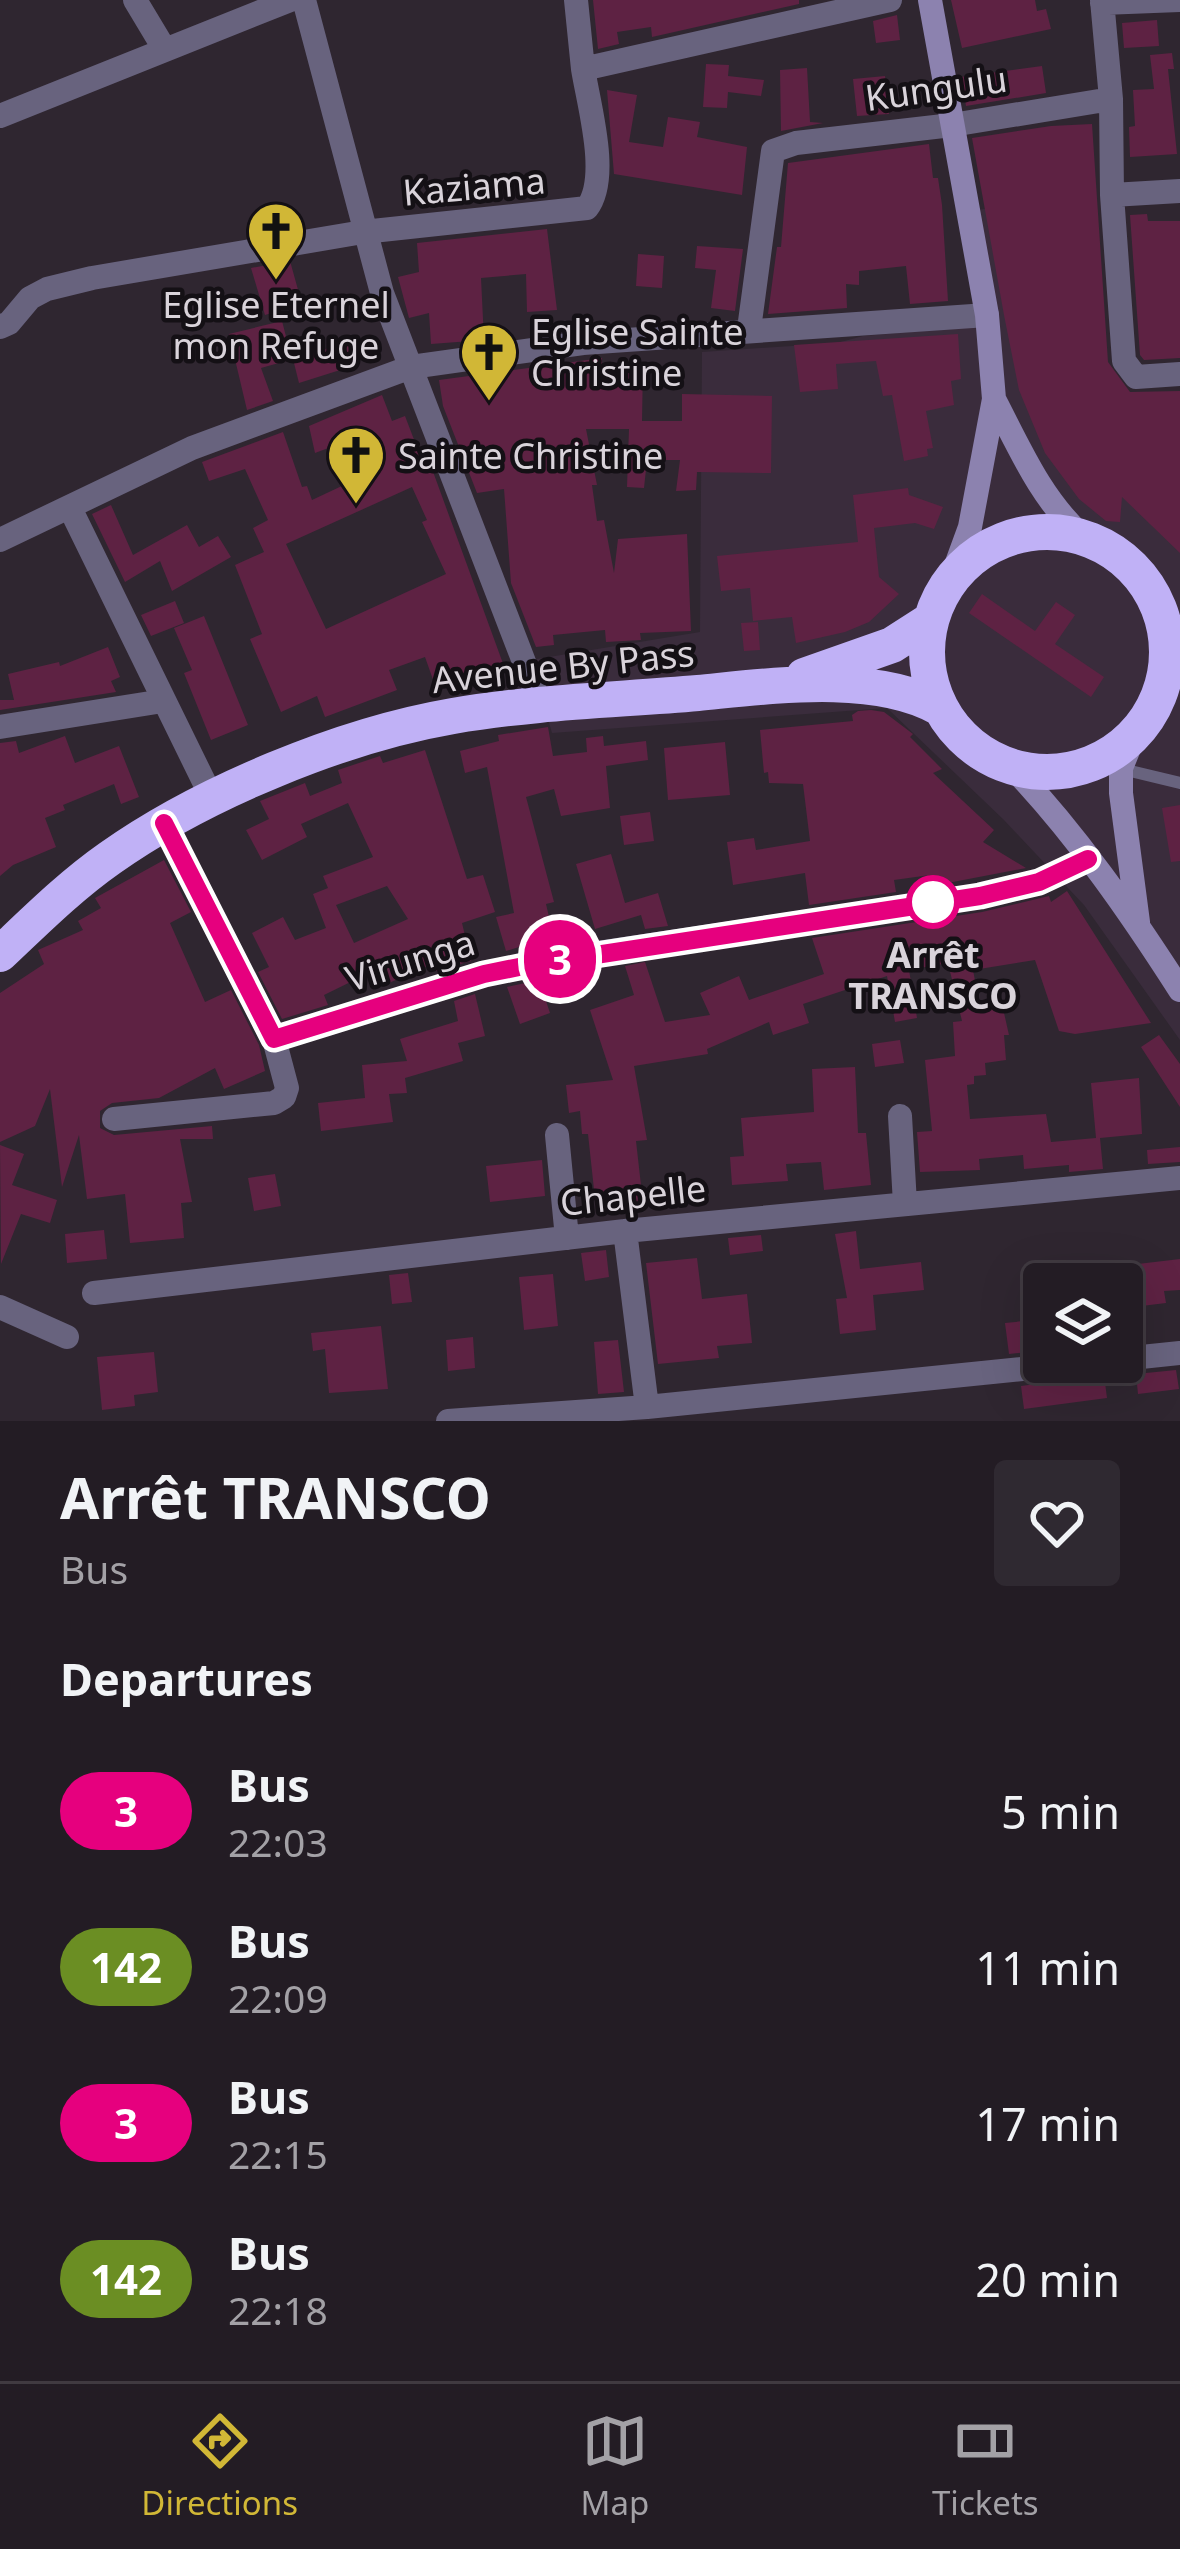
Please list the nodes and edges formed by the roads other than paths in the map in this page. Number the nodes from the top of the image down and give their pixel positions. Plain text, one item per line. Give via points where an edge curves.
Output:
1 (135, 0) edge
2 (290, 0) edge
3 (304, 0) edge
4 (576, 0) edge
5 (890, 0) edge
6 (930, 0) edge
7 (1180, 0) edge
8 (1102, 2) edge
9 (165, 50) junction
10 (583, 69) junction
11 (1111, 99) junction
12 (0, 116) edge
13 (952, 125) junction
14 (1180, 191) edge
15 (1112, 195) junction
16 (363, 232) junction
17 (987, 315) junction
18 (0, 327) edge
19 (749, 329) junction
20 (411, 367) junction
21 (1180, 374) edge
22 (994, 399) junction
23 (70, 508) junction
24 (1082, 537) junction
25 (0, 540) edge
26 (1130, 564) junction
27 (951, 579) junction
28 (1180, 594) edge
29 (931, 620) junction
30 (769, 686) junction
31 (1170, 689) edge
32 (163, 701) junction
33 (541, 706) junction
34 (940, 707) junction
35 (0, 727) edge
36 (1127, 752) junction
37 (1012, 767) junction
38 (1180, 783) edge
39 (212, 798) junction
40 (164, 823) junction
41 (1088, 859) junction
42 (1138, 925) junction
43 (0, 954) edge
44 (1180, 990) edge
45 (274, 1039) junction
46 (900, 1116) dead end
47 (114, 1119) dead end
48 (557, 1135) dead end
49 (1180, 1178) edge
50 (905, 1204) junction
51 (625, 1231) junction
52 (567, 1238) junction
53 (94, 1293) dead end
54 (0, 1307) edge
55 (67, 1336) dead end
56 (1180, 1353) edge
57 (1143, 1357) edge
58 (1023, 1369) edge
59 (647, 1406) junction
60 (448, 1421) edge

1 - 9 street
2 - 9 street
3 - 16 street
4 - 10 street
5 - 10 street
6 - 13 main road
7 - 8 street
8 - 11 street
9 - 12 street
10 - 16 street, Kaziama via 596,145 597,195 587,208
11 - 13 street, Kungulu
11 - 15 street
13 - 17 main road
13 - 19 street, Kungulu via 773,151
14 - 15 street
15 - 21 street via 1124,361 1136,377
16 - 18 street, Kaziama via 47,289
16 - 20 street
17 - 19 street
17 - 22 main road
19 - 20 street
20 - 23 street via 192,448
20 - 33 street
22 - 24 main road via 1041,489
22 - 27 main road via 970,527
23 - 25 street
23 - 32 street
24 - 26 highway
24 - 27 highway via 1021,535 982,551
26 - 28 highway
26 - 31 highway via 1152,591 1167,631
27 - 29 highway
29 - 30 highway via 892,645
29 - 34 highway via 926,650
30 - 33 highway, Avenue By Pass
30 - 34 highway via 894,688
31 - 36 highway
32 - 35 street
32 - 39 street
33 - 39 highway, Avenue By Pass via 450,716 353,741
34 - 37 highway via 970,745
36 - 37 highway via 1077,769
36 - 38 lane
36 - 42 main road
37 - 41 main road
39 - 40 highway, Avenue By Pass
40 - 43 highway, Avenue By Pass via 92,872
40 - 45 street
41 - 42 main road
41 - 45 street, Virunga via 980,896 484,974
42 - 44 main road
45 - 47 street via 287,1088 274,1103
46 - 50 street
48 - 52 street
49 - 50 street, Chapelle
50 - 51 street, Chapelle
51 - 52 street, Chapelle
51 - 59 street
52 - 53 street, Chapelle
54 - 55 street
56 - 57 street
58 - 59 street
59 - 60 street

